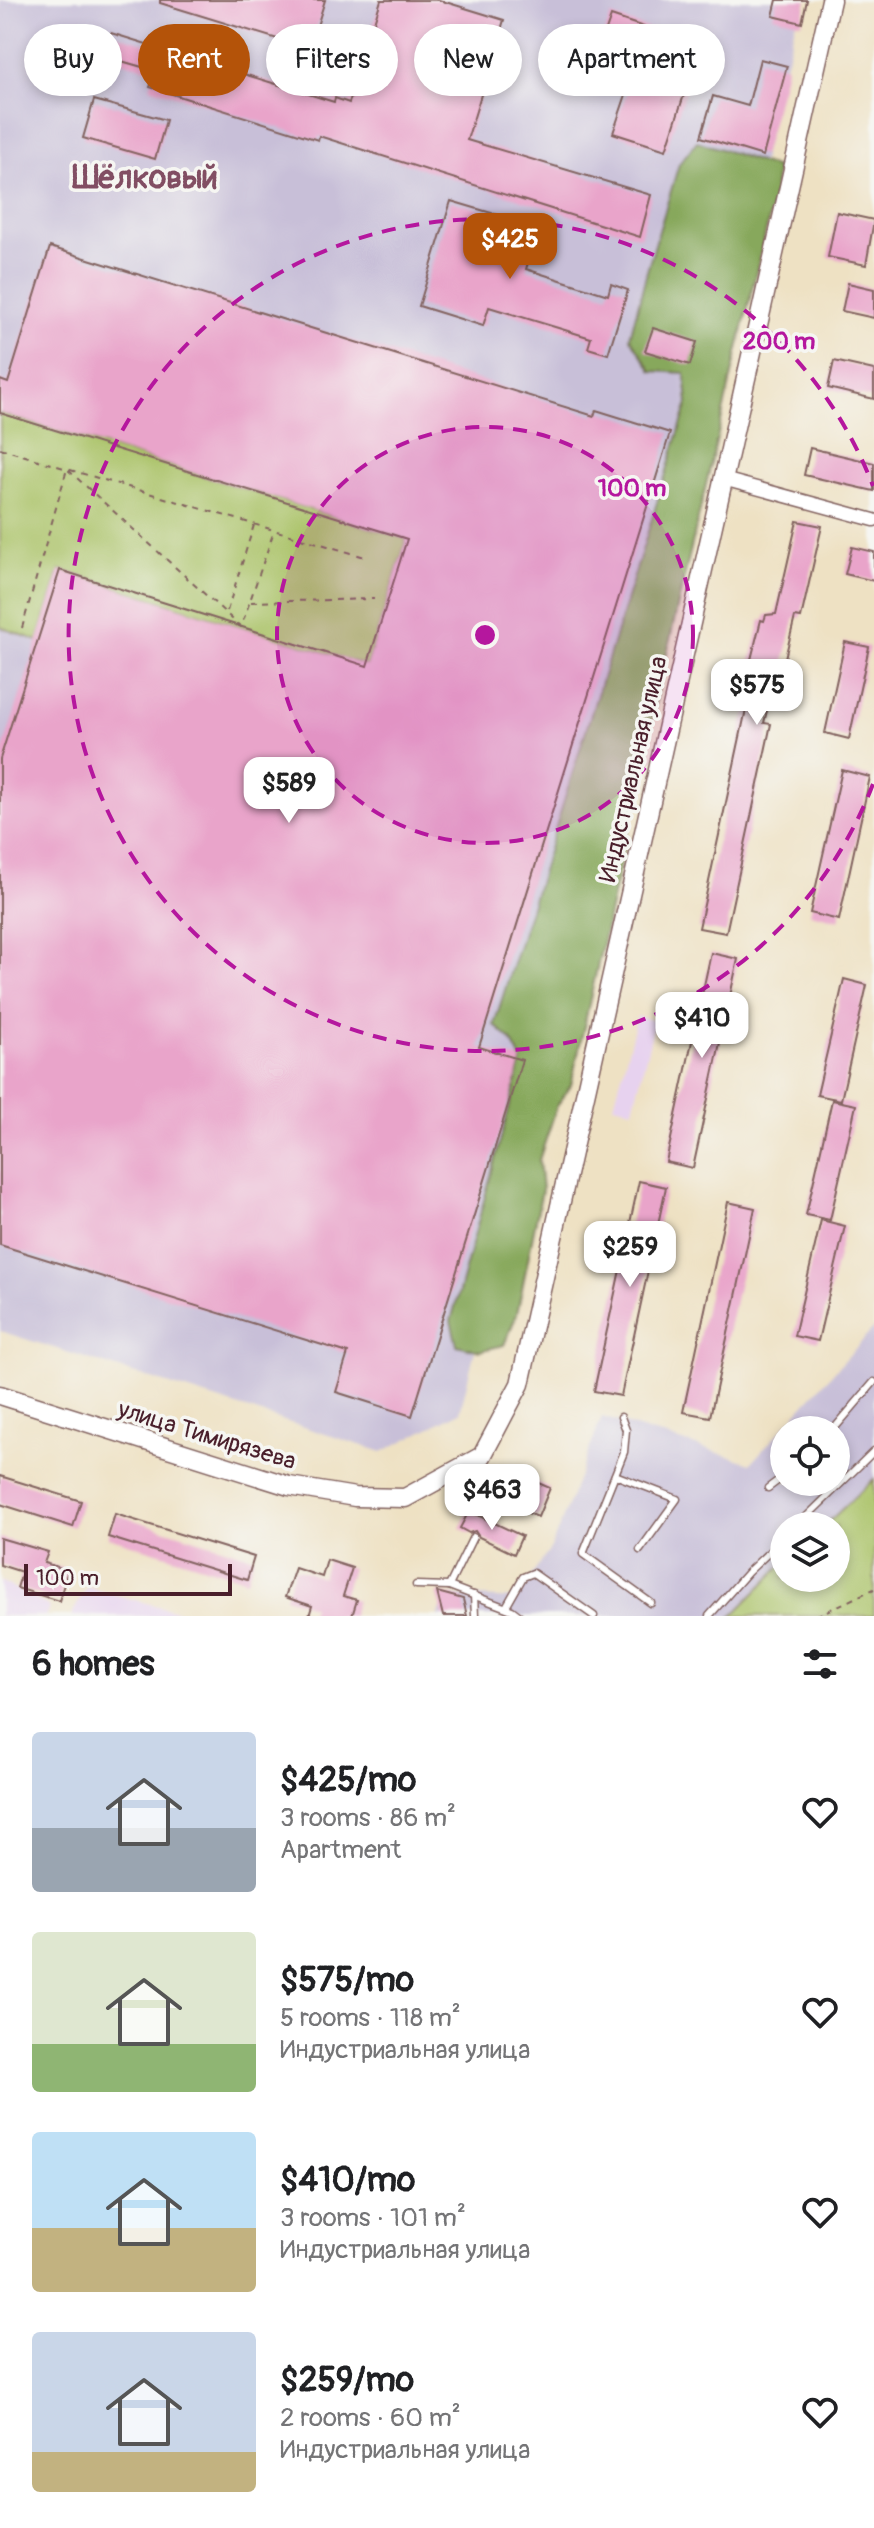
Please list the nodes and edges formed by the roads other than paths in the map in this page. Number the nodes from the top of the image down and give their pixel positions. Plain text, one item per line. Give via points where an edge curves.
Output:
1 (831, 0) edge
2 (723, 479) junction
3 (874, 520) edge
4 (874, 1382) edge
5 (0, 1395) edge
6 (845, 1416) edge
7 (621, 1417) dead end
8 (874, 1451) edge
9 (482, 1456) junction
10 (615, 1475) junction
11 (486, 1511) dead end
12 (811, 1512) edge
13 (473, 1537) dead end
14 (640, 1550) dead end
15 (770, 1551) edge
16 (416, 1585) dead end
17 (449, 1586) junction
18 (474, 1595) junction
19 (651, 1603) dead end
20 (506, 1607) junction
21 (475, 1616) edge
22 (520, 1616) edge
23 (594, 1616) edge
24 (709, 1616) edge

1 - 2 street, Индустриальная улица
2 - 3 street
2 - 9 street, Индустриальная улица via 520,1384
4 - 6 lane
5 - 9 street, улица Тимирязева via 289,1486 355,1497 405,1498
7 - 10 lane via 624,1452
8 - 12 lane
9 - 11 lane via 492,1499
10 - 14 lane via 677,1499
10 - 19 lane via 583,1554
13 - 17 lane
15 - 24 lane
16 - 17 lane
17 - 18 lane
18 - 20 lane
18 - 21 lane
20 - 22 lane
20 - 23 lane via 523,1577 533,1573

